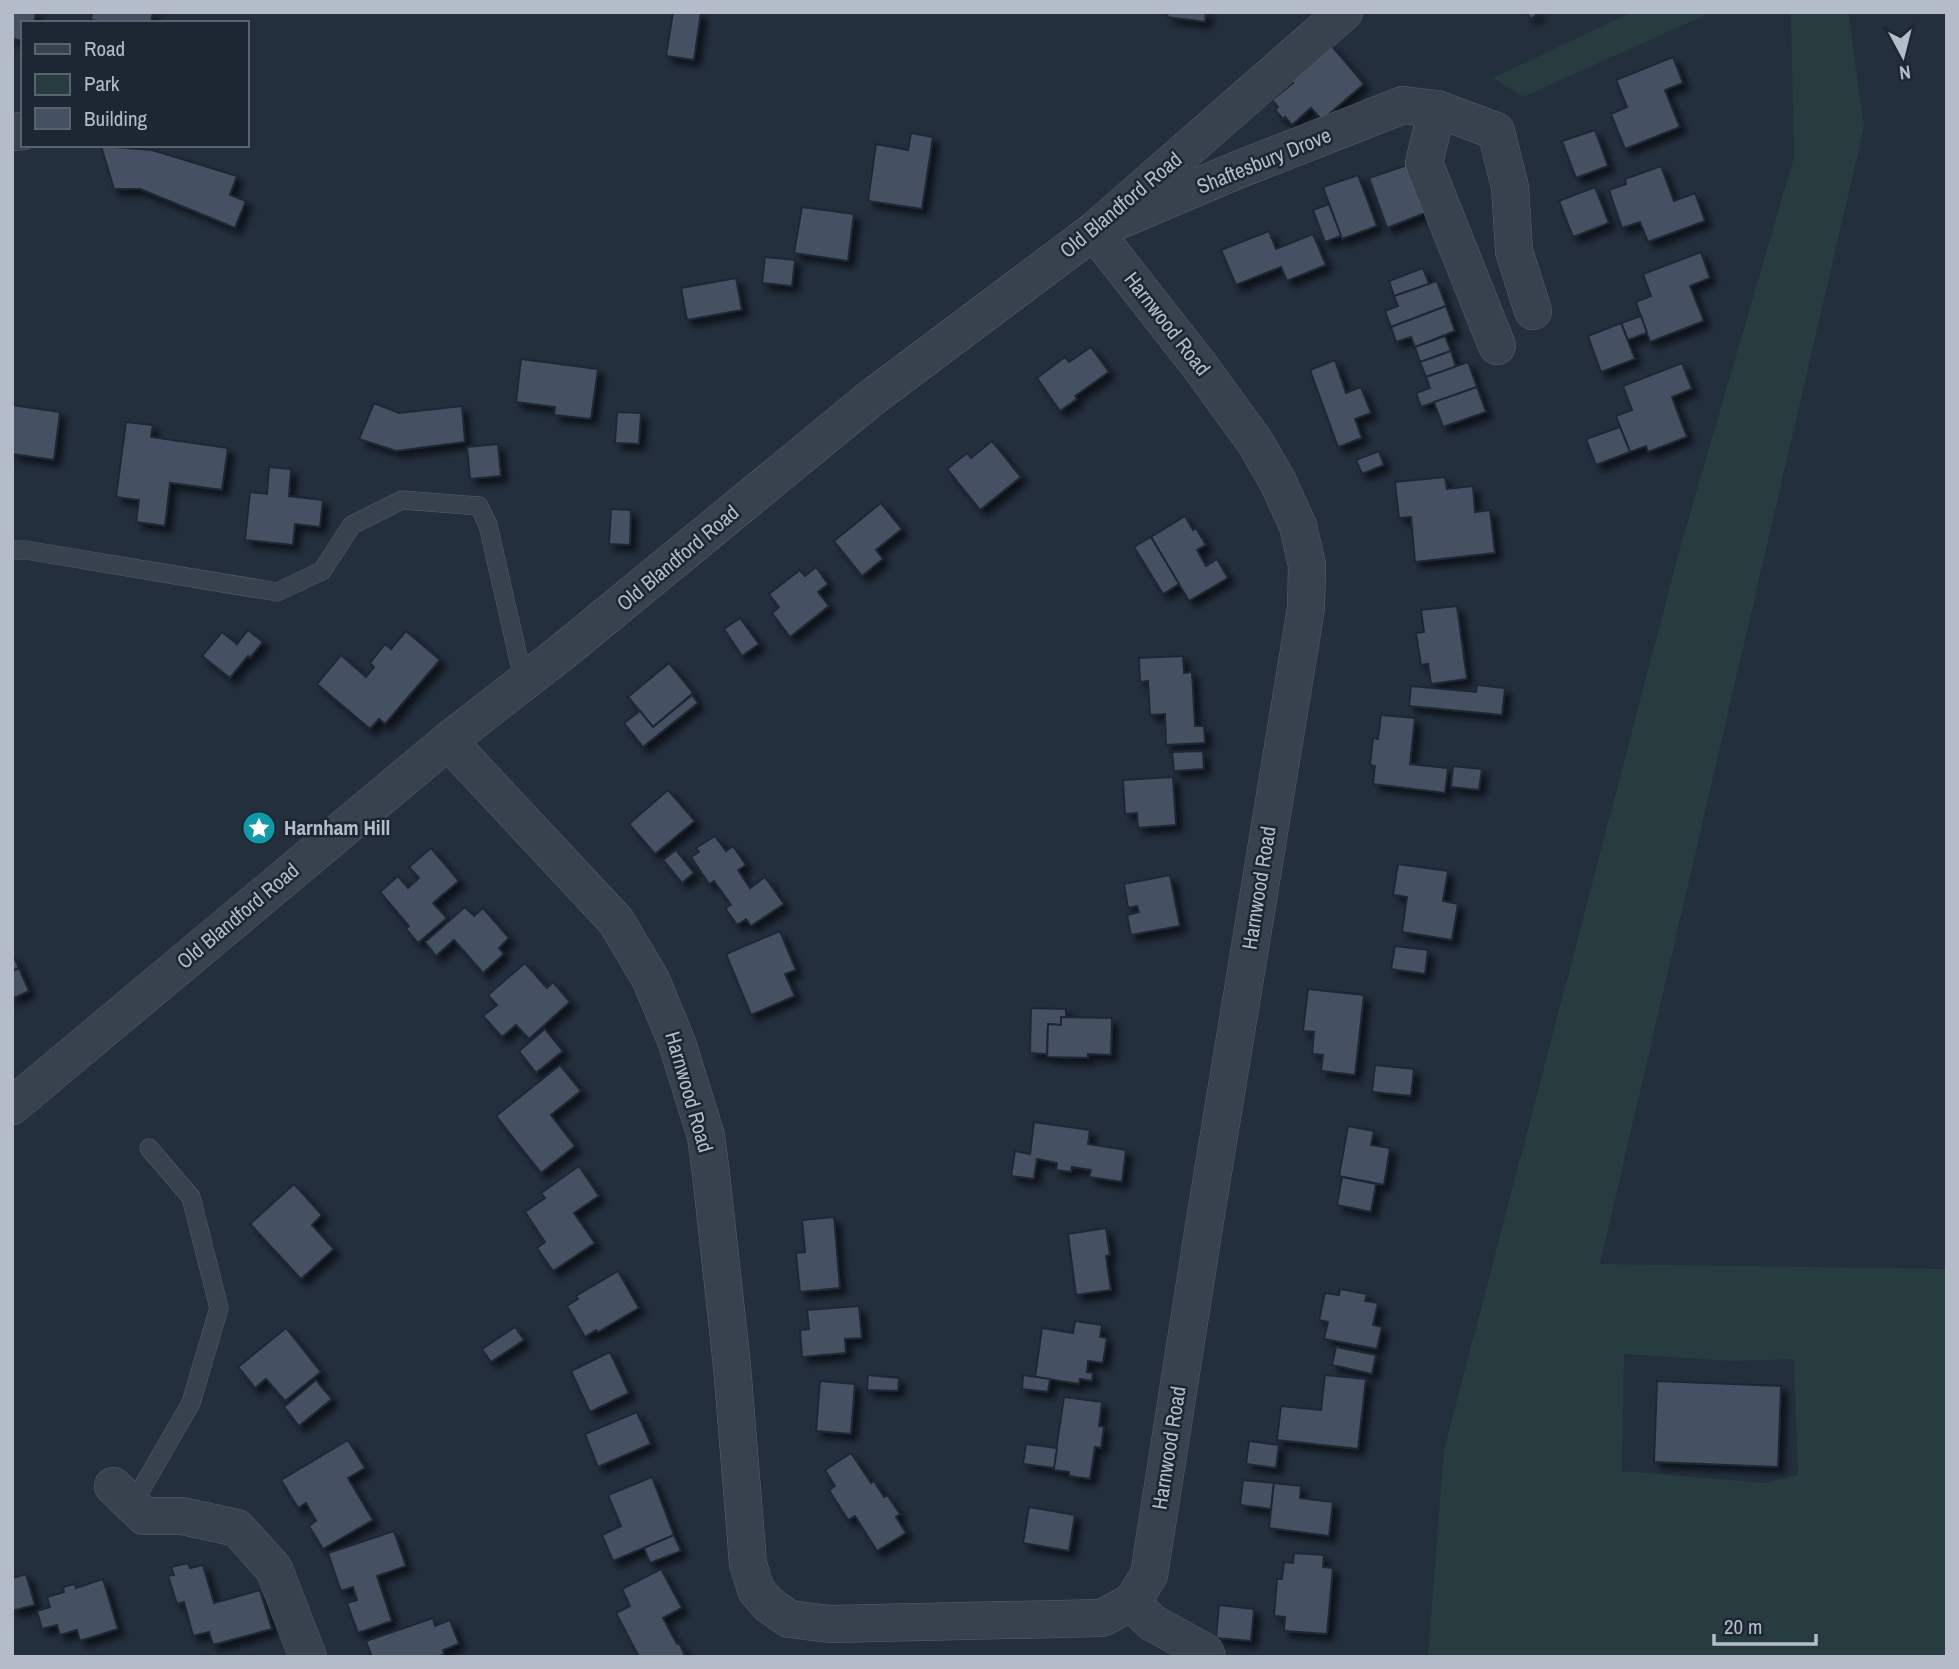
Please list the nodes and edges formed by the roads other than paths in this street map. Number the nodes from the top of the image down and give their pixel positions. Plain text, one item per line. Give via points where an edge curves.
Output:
1 (1344, 12) edge
2 (1437, 108) junction
3 (1094, 231) junction
4 (1533, 311) dead end
5 (1497, 346) dead end
6 (12, 550) edge
7 (530, 678) junction
8 (448, 740) junction
9 (12, 1106) edge
10 (149, 1148) dead end
11 (122, 1495) joint
12 (1132, 1602) junction
13 (308, 1657) edge
14 (1207, 1657) edge

1 - 3 street, Old Blandford Road
2 - 3 street, Shaftesbury Drove via 1403,105
2 - 4 street, Shaftesbury Drove via 1496,131 1510,187 1514,251
2 - 5 street via 1424,163
3 - 7 street, Old Blandford Road via 870,399
3 - 12 street, Harnwood Road via 1255,442 1298,527 1307,565 1306,608 1149,1575
6 - 7 lane via 277,592 323,571 352,525 402,500 479,506 488,525 519,661
7 - 8 street, Old Blandford Road
8 - 9 street, Old Blandford Road
8 - 12 street, Harnwood Road via 616,921 652,981 677,1043 706,1136 748,1564 756,1590 789,1619 830,1624 1102,1618
10 - 11 lane via 191,1197 219,1308 191,1403
11 - 13 street via 144,1516 182,1516 237,1528 274,1569
12 - 14 street via 1151,1622

